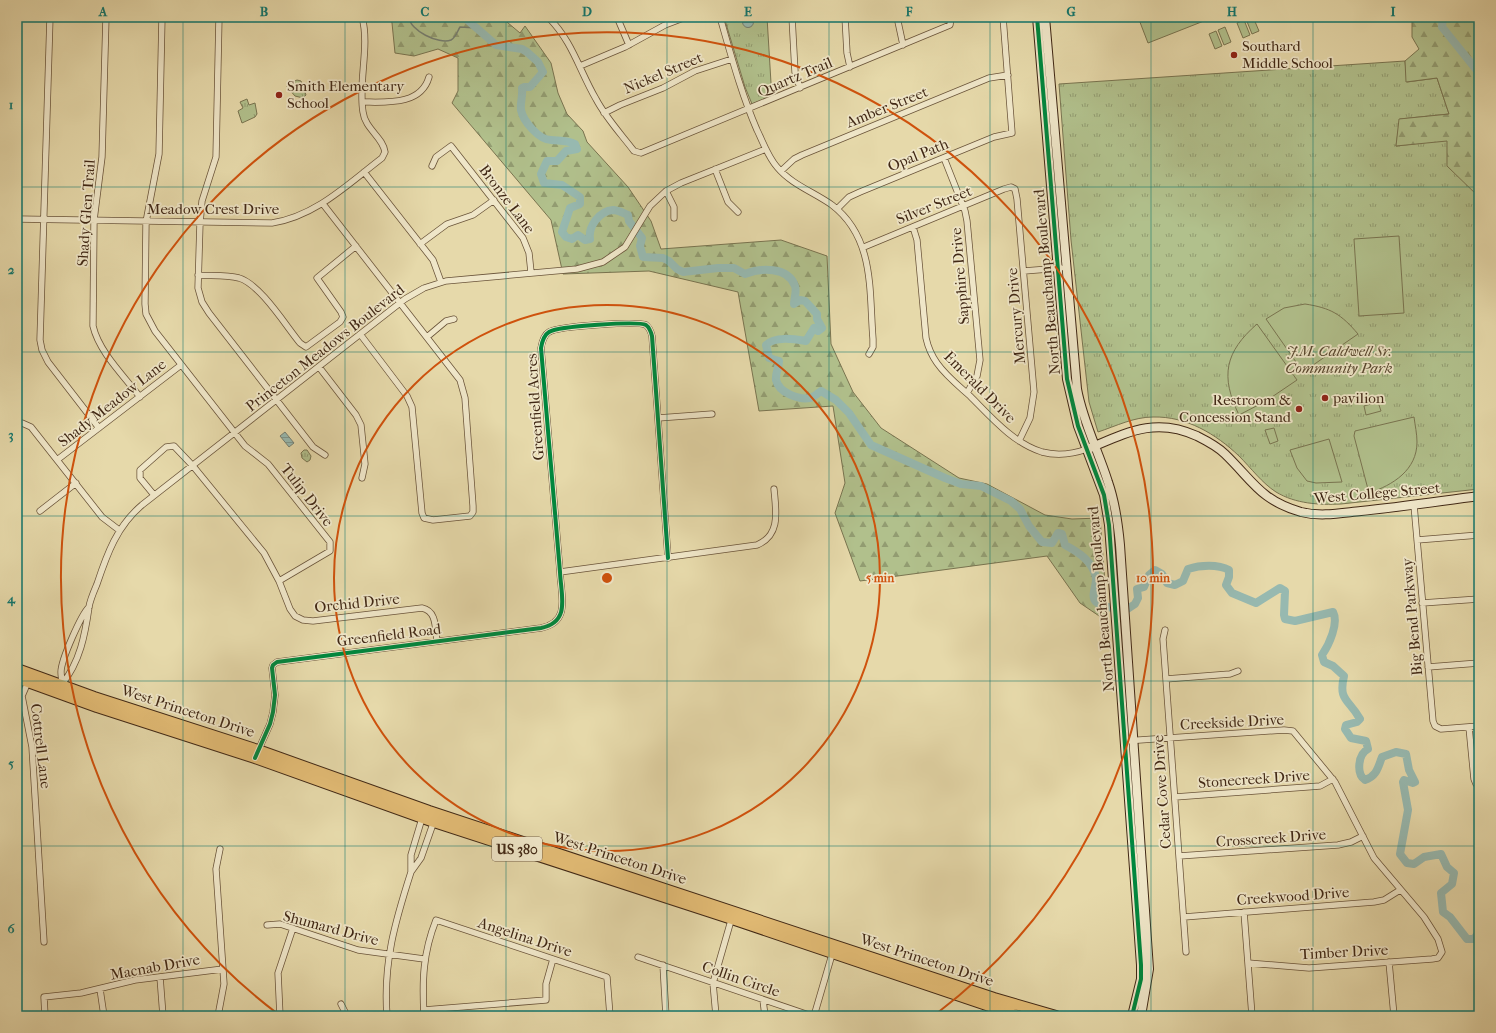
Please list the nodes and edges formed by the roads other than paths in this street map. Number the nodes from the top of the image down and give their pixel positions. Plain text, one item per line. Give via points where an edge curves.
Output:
1 (50, 17) edge
2 (106, 17) edge
3 (162, 17) edge
4 (219, 17) edge
5 (362, 17) edge
6 (548, 17) edge
7 (617, 17) edge
8 (685, 17) edge
9 (720, 17) edge
10 (792, 17) edge
11 (845, 17) edge
12 (897, 17) edge
13 (951, 17) edge
14 (1003, 17) edge
15 (1036, 17) edge
16 (1045, 17) edge
17 (629, 45) junction
18 (903, 45) junction
19 (732, 59) junction
20 (580, 66) junction
21 (850, 67) junction
22 (1008, 75) junction
23 (429, 77) dead end
24 (800, 88) junction
25 (362, 102) junction
26 (748, 109) junction
27 (604, 113) junction
28 (766, 149) junction
29 (944, 158) junction
30 (432, 166) dead end
31 (715, 169) junction
32 (781, 171) junction
33 (364, 172) junction
34 (1013, 188) joint
35 (666, 191) junction
36 (494, 200) junction
37 (323, 204) junction
38 (963, 206) junction
39 (837, 209) junction
40 (738, 212) dead end
41 (674, 218) dead end
42 (17, 219) edge
43 (43, 219) junction
44 (94, 220) junction
45 (146, 222) junction
46 (200, 223) junction
47 (912, 227) junction
48 (420, 244) junction
49 (356, 246) junction
50 (864, 247) junction
51 (1066, 267) junction
52 (1057, 268) junction
53 (1024, 271) junction
54 (531, 272) junction
55 (198, 276) junction
56 (441, 282) junction
57 (400, 303) junction
58 (454, 319) dead end
59 (360, 334) junction
60 (427, 337) junction
61 (869, 354) dead end
62 (181, 365) junction
63 (319, 367) junction
64 (966, 393) junction
65 (140, 397) junction
66 (277, 400) junction
67 (712, 414) dead end
68 (658, 418) junction
69 (22, 423) dead end
70 (99, 428) junction
71 (235, 433) junction
72 (1019, 441) junction
73 (1091, 448) junction
74 (325, 455) dead end
75 (57, 460) junction
76 (193, 466) junction
77 (362, 478) dead end
78 (76, 483) junction
79 (774, 489) dead end
80 (154, 495) junction
81 (1479, 496) edge
82 (1414, 505) junction
83 (40, 511) dead end
84 (118, 530) junction
85 (1479, 534) edge
86 (1417, 540) junction
87 (668, 558) junction
88 (560, 572) junction
89 (279, 581) junction
90 (1479, 599) edge
91 (1422, 603) junction
92 (89, 607) junction
93 (1165, 630) dead end
94 (510, 632) joint
95 (437, 641) junction
96 (1479, 663) edge
97 (1428, 666) junction
98 (17, 669) edge
99 (1238, 670) dead end
100 (17, 678) edge
101 (1166, 679) junction
102 (28, 682) junction
103 (62, 684) junction
104 (20, 697) edge
105 (1479, 726) edge
106 (1469, 727) junction
107 (1170, 738) junction
108 (1134, 740) junction
109 (1125, 741) junction
110 (257, 754) junction
111 (1333, 779) junction
112 (1479, 785) edge
113 (1175, 797) junction
114 (424, 814) junction
115 (435, 817) junction
116 (1363, 836) junction
117 (220, 849) dead end
118 (1179, 856) junction
119 (411, 872) junction
120 (1400, 890) junction
121 (1244, 912) junction
122 (733, 915) junction
123 (1184, 916) junction
124 (267, 925) dead end
125 (293, 928) junction
126 (44, 942) dead end
127 (834, 949) junction
128 (1140, 951) junction
129 (1186, 952) dead end
130 (388, 956) junction
131 (638, 957) dead end
132 (424, 959) junction
133 (553, 959) junction
134 (1389, 962) junction
135 (1248, 963) junction
136 (663, 965) junction
137 (223, 969) junction
138 (1149, 969) junction
139 (160, 977) junction
140 (714, 982) junction
141 (100, 989) junction
142 (953, 989) junction
143 (763, 1000) junction
144 (341, 1004) dead end
145 (424, 1013) edge
146 (45, 1016) edge
147 (104, 1016) edge
148 (163, 1016) edge
149 (218, 1016) edge
150 (280, 1016) edge
151 (347, 1016) edge
152 (387, 1016) edge
153 (610, 1016) edge
154 (666, 1016) edge
155 (716, 1016) edge
156 (765, 1016) edge
157 (813, 1016) edge
158 (1019, 1016) edge
159 (1056, 1016) edge
160 (1132, 1016) edge
161 (1141, 1016) edge
162 (1252, 1016) edge
163 (1394, 1016) edge

1 - 43 street
2 - 44 street, Shady Glen Trail via 103,143
3 - 45 street via 159,154
4 - 46 street via 216,156 202,201
5 - 25 street
6 - 20 street via 567,38
7 - 17 street
8 - 17 street
9 - 19 street
10 - 24 street via 796,72
11 - 21 street
12 - 18 street
13 - 18 street, Quartz Trail via 950,25
14 - 22 street
15 - 52 street, North Beauchamp Boulevard
16 - 51 street, North Beauchamp Boulevard
17 - 20 street
18 - 21 street, Quartz Trail
19 - 26 street
19 - 27 street, Nickel Street via 695,71 663,88
20 - 27 street
21 - 24 street, Quartz Trail
22 - 29 street, Opal Path via 1012,133 994,137
22 - 32 street, Amber Street via 989,78 802,155
23 - 25 street via 424,88 405,100
24 - 26 street, Quartz Trail
25 - 33 street, Meadow Crest Drive via 366,122 385,152 382,158
26 - 27 street, Quartz Trail via 641,153 634,151
26 - 28 street
28 - 31 street, Princeton Meadows Boulevard
28 - 32 street
29 - 38 street, Sapphire Drive
29 - 39 street, Opal Path via 854,194
30 - 36 street, Bronze Lane via 436,157 451,146
31 - 35 street, Princeton Meadows Boulevard
31 - 40 street via 728,202
32 - 39 street
33 - 37 street, Meadow Crest Drive
33 - 48 street
34 - 38 street, Silver Street via 1004,189
34 - 53 street, Mercury Drive via 1017,199
35 - 41 street via 674,207
35 - 54 street, Princeton Meadows Boulevard via 650,206 627,245 612,257 594,266
36 - 48 street via 474,215 445,225
36 - 54 street, Bronze Lane via 523,238 529,253
37 - 46 street, Meadow Crest Drive via 303,215 278,222
37 - 49 street
38 - 47 street, Silver Street
38 - 64 street, Sapphire Drive via 967,221 980,360 978,376
39 - 50 street via 852,225
42 - 43 street, Meadow Crest Drive
43 - 44 street, Meadow Crest Drive
43 - 70 street via 40,335 42,350 50,366
44 - 45 street, Meadow Crest Drive
44 - 65 street, Shady Glen Trail via 92,315 96,337
45 - 46 street, Meadow Crest Drive
45 - 62 street via 146,314 155,331
46 - 55 street
47 - 50 street, Silver Street
47 - 64 street, Emerald Drive via 917,240 927,343 937,363
48 - 56 street via 435,263
49 - 55 street via 317,278 343,318 306,347 300,344 259,292 248,282 232,277
49 - 57 street
50 - 61 street via 874,339
51 - 52 street
51 - 73 street, North Beauchamp Boulevard via 1077,389
52 - 53 street
52 - 73 street, North Beauchamp Boulevard via 1069,391 1078,426
53 - 72 street, Mercury Drive via 1034,397 1030,418
54 - 56 street, Princeton Meadows Boulevard
55 - 66 street via 199,293 204,306
56 - 57 street, Princeton Meadows Boulevard via 419,291
57 - 59 street, Princeton Meadows Boulevard
57 - 60 street
58 - 60 street
59 - 60 street via 404,392 412,407 424,518 432,520 464,517 472,514 473,506 463,388 457,376
59 - 63 street, Princeton Meadows Boulevard
62 - 65 street, Shady Meadow Lane
62 - 71 street
63 - 66 street, Princeton Meadows Boulevard
63 - 77 street via 361,425 366,464
64 - 72 street, Emerald Drive
65 - 70 street, Shady Meadow Lane
66 - 71 street, Princeton Meadows Boulevard
66 - 74 street via 313,447
67 - 68 street
68 - 87 street, Greenfield Acres
68 - 88 street, Greenfield Acres via 652,336 650,329 645,325 634,323 566,327 550,332 544,337 541,348
69 - 75 street via 31,427
70 - 75 street, Shady Meadow Lane
71 - 76 street, Princeton Meadows Boulevard
71 - 89 street, Tulip Drive via 248,449 268,464 330,542 330,551
72 - 73 street, Emerald Drive via 1036,450 1057,454 1070,454
73 - 82 street, West College Street via 1134,430 1153,427 1177,429 1189,432 1214,445 1225,453 1257,490 1292,509 1328,514
73 - 108 street, North Beauchamp Boulevard via 1112,496 1120,545
73 - 109 street, North Beauchamp Boulevard via 1104,496 1111,546
75 - 78 street
76 - 80 street, Princeton Meadows Boulevard
76 - 80 street, Orchid Drive via 174,446 166,448 140,470 140,478
76 - 89 street, Orchid Drive via 264,553
78 - 83 street
78 - 84 street via 102,517
79 - 87 street via 776,523 766,540 751,546
80 - 84 street, Princeton Meadows Boulevard
81 - 82 street, West College Street
82 - 86 street, Big Bend Parkway
84 - 92 street, Princeton Meadows Boulevard
85 - 86 street
86 - 91 street, Big Bend Parkway
87 - 88 street
88 - 94 street, Greenfield Acres via 562,613 558,621 547,626
89 - 95 street, Orchid Drive via 290,609 295,616 303,620 314,621 422,608 432,614
90 - 91 street
91 - 97 street, Big Bend Parkway
92 - 103 street, Princeton Meadows Boulevard via 84,638 71,673
92 - 103 street, Princeton Meadows Boulevard via 76,630 61,670
93 - 101 street, Cedar Cove Drive via 1163,639
94 - 95 street, Greenfield Road
95 - 110 street, Greenfield Road via 280,661 273,665 273,712
96 - 97 street
97 - 106 street, Big Bend Parkway via 1435,726 1441,729
98 - 103 highway, West Princeton Drive / US 380
99 - 101 street via 1230,674
100 - 102 highway, West Princeton Drive / US 380
101 - 107 street, Cedar Cove Drive
102 - 104 street
102 - 110 highway, West Princeton Drive / US 380 via 98,707
103 - 110 highway, West Princeton Drive / US 380
104 - 126 street, Cottrell Lane via 32,747
105 - 106 street
106 - 112 street via 1474,779
107 - 108 street, Creekside Drive
107 - 111 street, Creekside Drive via 1293,731
107 - 113 street, Cedar Cove Drive
108 - 109 street, Creekside Drive
108 - 138 street, North Beauchamp Boulevard
109 - 128 street, North Beauchamp Boulevard
110 - 114 highway, West Princeton Drive / US 380
111 - 113 street, Stonecreek Drive via 1320,786 1307,788
111 - 116 street
113 - 118 street, Cedar Cove Drive
114 - 115 highway, West Princeton Drive / US 380
114 - 119 street via 411,855
115 - 119 street via 421,858
115 - 122 highway, West Princeton Drive / US 380
116 - 118 street, Crosscreek Drive via 1338,845
116 - 120 street via 1374,858
117 - 137 street via 216,870
118 - 123 street, Cedar Cove Drive
119 - 130 street via 395,922
120 - 121 street, Creekwood Drive via 1384,900 1374,902
120 - 134 street, Timber Drive via 1433,930 1441,947 1441,956
121 - 123 street, Creekwood Drive
121 - 135 street
122 - 127 highway, West Princeton Drive / US 380
122 - 140 street
123 - 129 street, Cedar Cove Drive
124 - 125 street, Shumard Drive via 280,924
125 - 130 street, Shumard Drive via 358,950
125 - 150 street via 278,973
127 - 142 highway, West Princeton Drive / US 380
127 - 157 street
128 - 138 street via 1144,952 1146,967
128 - 160 street, North Beauchamp Boulevard via 1141,979
130 - 132 street, Shumard Drive
130 - 152 street
131 - 136 street, Collin Circle
132 - 133 street, Angelina Drive via 436,920
132 - 145 street
133 - 145 street via 546,984 546,1000
133 - 153 street, Angelina Drive via 607,976
134 - 135 street, Timber Drive via 1309,968
134 - 163 street
135 - 162 street
136 - 140 street, Collin Circle
136 - 154 street
137 - 139 street, Macnab Drive
137 - 149 street via 224,984
138 - 161 street, North Beauchamp Boulevard
139 - 141 street, Macnab Drive via 127,981
139 - 148 street
140 - 143 street, Collin Circle
140 - 155 street
141 - 146 street, Macnab Drive via 69,996 44,997
141 - 147 street
142 - 158 highway, West Princeton Drive / US 380
142 - 159 highway, West Princeton Drive / US 380
143 - 156 street
143 - 157 street, Collin Circle
144 - 151 street

